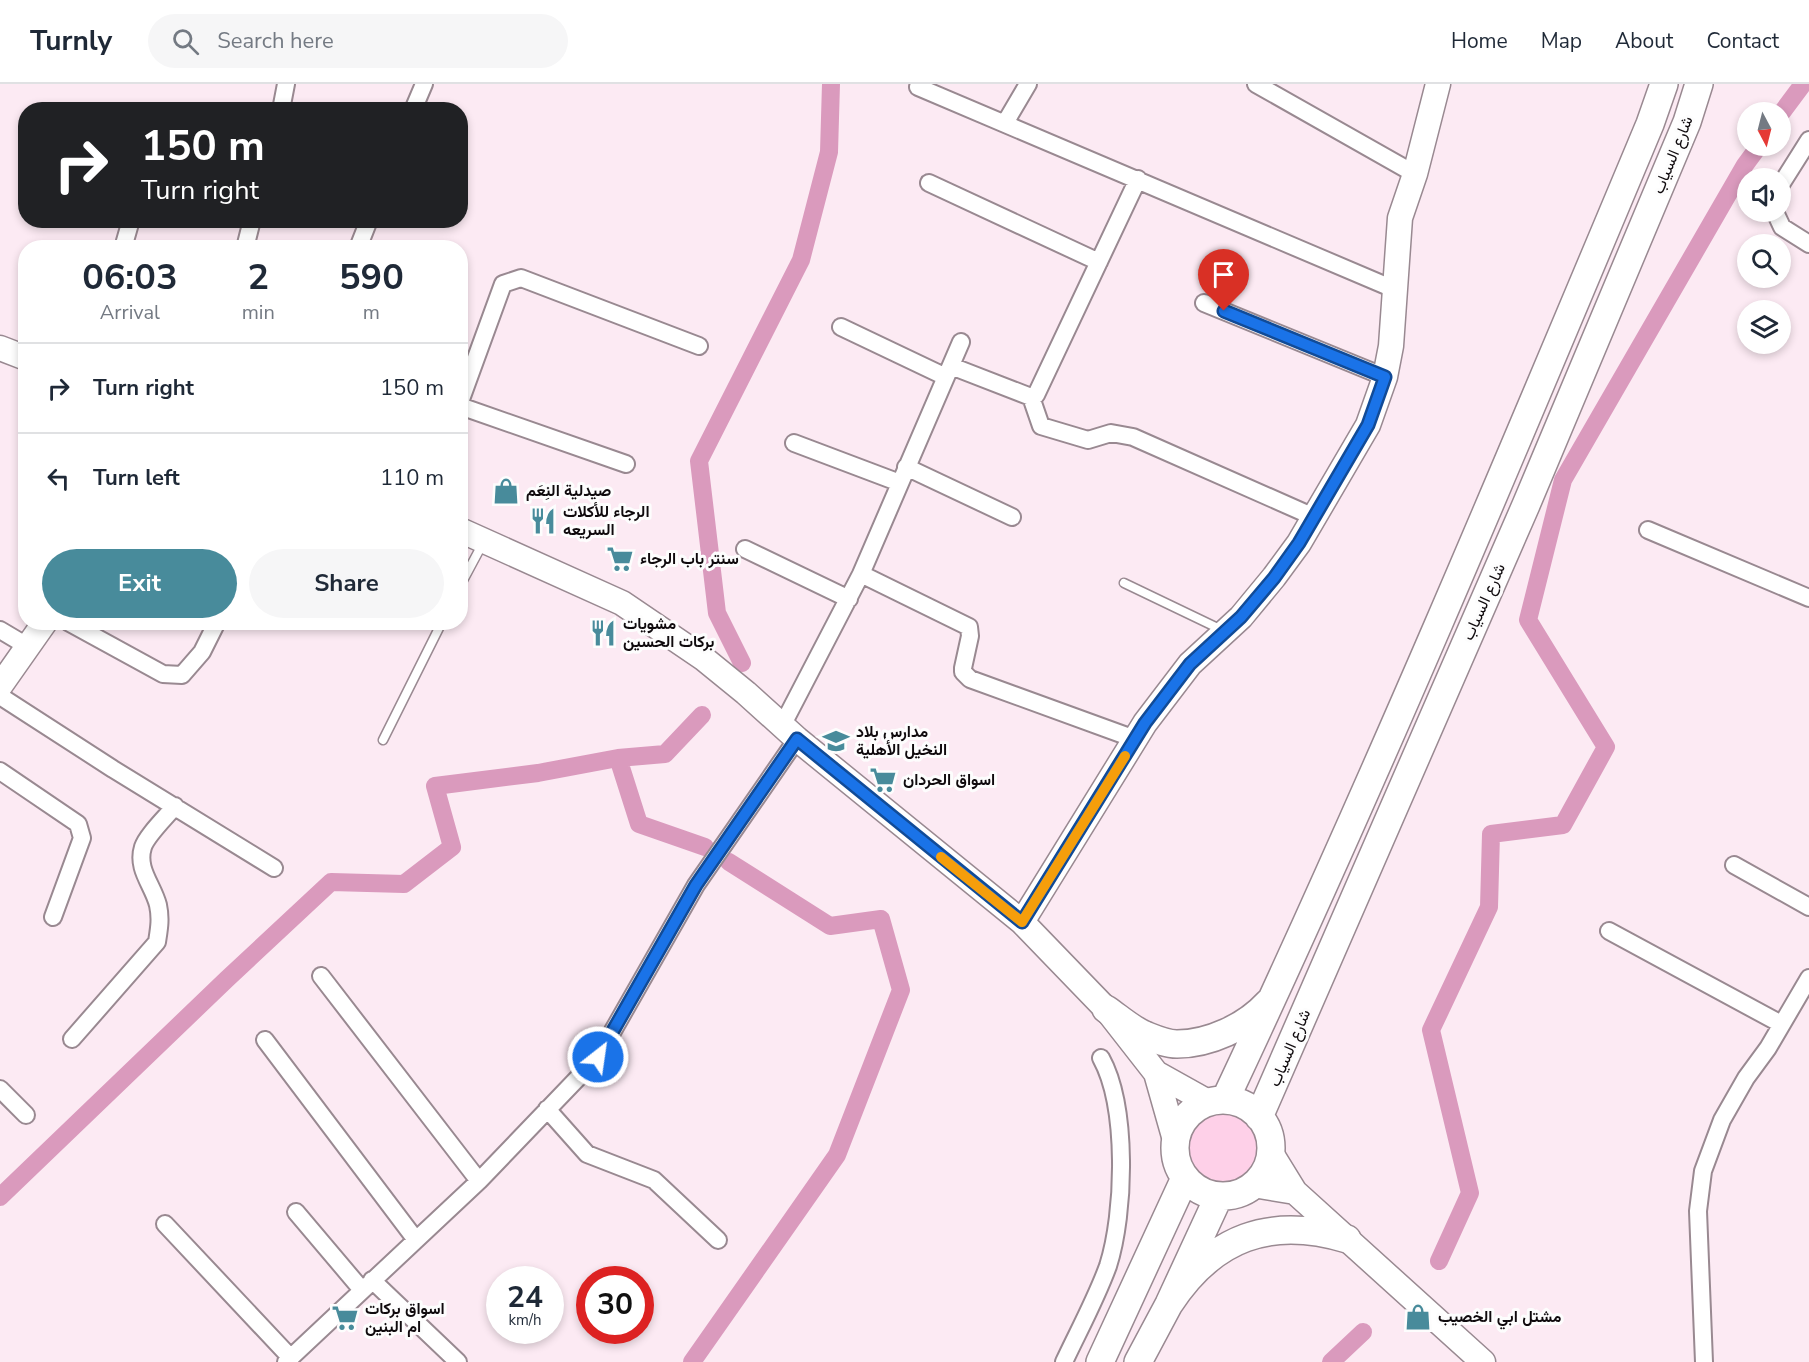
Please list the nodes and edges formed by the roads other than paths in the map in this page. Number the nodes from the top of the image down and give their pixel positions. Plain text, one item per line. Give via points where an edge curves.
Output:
1 (286, 84) edge
2 (423, 84) edge
3 (1028, 84) edge
4 (1256, 84) edge
5 (1438, 84) edge
6 (1664, 84) edge
7 (1699, 84) edge
8 (918, 87) dead end
9 (283, 102) edge
10 (416, 102) edge
11 (1005, 123) junction
12 (1809, 140) edge
13 (1791, 169) edge
14 (1415, 174) junction
15 (1138, 179) junction
16 (929, 183) dead end
17 (1780, 222) edge
18 (1809, 244) edge
19 (1099, 262) junction
20 (1396, 290) junction
21 (1204, 303) dead end
22 (841, 327) dead end
23 (961, 342) dead end
24 (699, 346) dead end
25 (0, 348) edge
26 (18, 355) edge
27 (949, 371) junction
28 (1385, 377) junction
29 (468, 382) edge
30 (1030, 397) junction
31 (468, 407) edge
32 (794, 443) dead end
33 (626, 464) dead end
34 (903, 475) junction
35 (1012, 517) dead end
36 (1314, 517) junction
37 (1648, 530) dead end
38 (468, 533) edge
39 (484, 540) junction
40 (745, 549) dead end
41 (468, 571) edge
42 (861, 574) junction
43 (1124, 583) dead end
44 (1809, 598) edge
45 (849, 599) junction
46 (0, 630) edge
47 (39, 630) edge
48 (83, 630) edge
49 (213, 630) edge
50 (438, 630) edge
51 (1225, 632) junction
52 (27, 646) junction
53 (0, 686) edge
54 (0, 696) edge
55 (790, 733) junction
56 (1135, 739) junction
57 (383, 740) dead end
58 (0, 771) edge
59 (175, 806) junction
60 (1734, 865) dead end
61 (274, 868) dead end
62 (1809, 907) edge
63 (53, 917) dead end
64 (1022, 922) junction
65 (1609, 931) dead end
66 (321, 976) dead end
67 (1809, 978) edge
68 (1274, 998) junction
69 (1106, 1010) junction
70 (1781, 1024) junction
71 (72, 1039) dead end
72 (264, 1040) dead end
73 (1101, 1058) dead end
74 (1156, 1073) junction
75 (0, 1089) edge
76 (1217, 1101) junction
77 (547, 1110) junction
78 (26, 1115) dead end
79 (1259, 1117) junction
80 (1175, 1140) junction
81 (1271, 1153) junction
82 (1185, 1178) junction
83 (479, 1181) junction
84 (1253, 1185) junction
85 (1295, 1192) junction
86 (1220, 1196) junction
87 (296, 1212) dead end
88 (165, 1224) dead end
89 (1347, 1239) junction
90 (416, 1240) junction
91 (718, 1240) dead end
92 (367, 1285) junction
93 (1169, 1304) junction
94 (288, 1360) edge
95 (458, 1362) edge
96 (1064, 1362) edge
97 (1100, 1362) edge
98 (1138, 1362) edge
99 (1483, 1362) edge
100 (1704, 1362) edge

1 - 9 street
2 - 10 street
3 - 11 street
4 - 14 street
5 - 14 main road
6 - 68 main road, شارع السياب via 1445,610
7 - 79 main road, شارع السياب via 1526,505
8 - 11 street
11 - 15 street
12 - 13 street
14 - 20 main road via 1400,218
15 - 19 street
15 - 20 street
16 - 19 street
17 - 18 street
19 - 30 street via 1036,395
20 - 28 main road
21 - 28 street
22 - 27 street
23 - 27 street
24 - 29 street via 521,278 503,284
25 - 26 main road
27 - 30 street
27 - 34 street
28 - 36 main road via 1368,425
30 - 36 street via 1041,426 1088,440 1111,433 1133,437
31 - 33 street
32 - 34 street
34 - 35 street
34 - 42 street
36 - 51 main road via 1274,578
37 - 44 street
38 - 39 main road
39 - 41 lane
39 - 55 main road via 622,603 703,658
40 - 45 street
42 - 45 street
42 - 56 street via 969,627 963,672 970,679
43 - 51 lane
45 - 55 street
46 - 52 street
47 - 52 main road
48 - 49 street via 163,674 182,675 202,652
50 - 57 lane
51 - 56 main road via 1190,664
52 - 53 main road
54 - 59 street
55 - 64 main road
55 - 77 street via 696,885 598,1057
56 - 64 main road
58 - 63 street via 78,824 82,838
59 - 61 street
59 - 71 street via 143,845 142,870 161,921 157,942
60 - 62 street
64 - 69 main road
65 - 70 street
66 - 83 street
67 - 70 street
68 - 69 main road via 1231,1030 1175,1044 1142,1034
68 - 76 main road, شارع السياب
69 - 74 main road
70 - 100 street via 1722,1120 1700,1183
72 - 90 street
73 - 96 street via 1115,1100 1122,1148 1115,1230 1109,1263 1096,1298
74 - 76 main road
74 - 80 main road
75 - 78 street
76 - 79 main road via 1244,1105
76 - 80 main road via 1197,1108 1187,1117
77 - 83 street
77 - 91 street via 587,1154 654,1180
79 - 81 main road via 1270,1140
80 - 82 main road via 1178,1167
81 - 84 main road via 1262,1176
81 - 85 main road
82 - 86 main road via 1206,1193
82 - 97 main road
83 - 90 street
84 - 85 main road
84 - 86 main road
85 - 89 main road
86 - 93 main road
87 - 92 street
88 - 94 street
89 - 93 main road via 1296,1229 1245,1238 1201,1264
89 - 99 main road
90 - 92 street
92 - 94 street
92 - 95 street
93 - 98 main road

